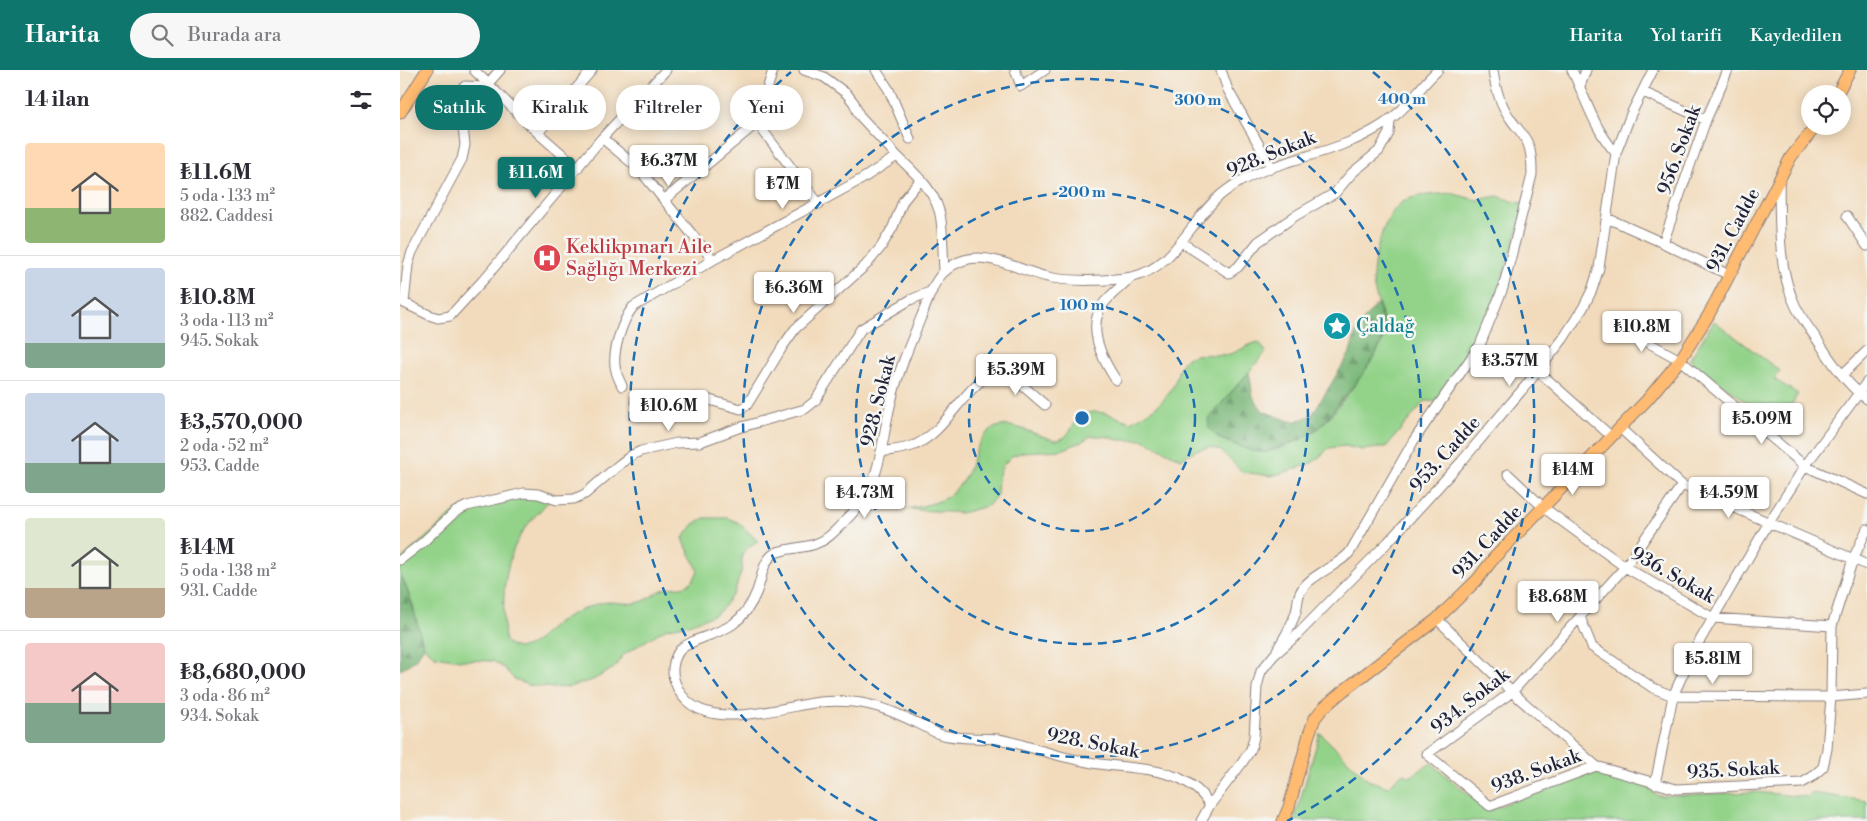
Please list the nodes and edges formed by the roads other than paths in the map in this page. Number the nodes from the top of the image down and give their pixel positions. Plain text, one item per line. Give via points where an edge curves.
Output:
1 (427, 70) edge
2 (474, 70) edge
3 (500, 70) edge
4 (592, 70) edge
5 (666, 70) edge
6 (773, 70) edge
7 (804, 70) edge
8 (876, 70) edge
9 (1015, 70) edge
10 (1045, 70) edge
11 (1221, 70) edge
12 (1438, 70) edge
13 (1493, 70) edge
14 (1572, 70) edge
15 (1586, 70) edge
16 (1654, 70) edge
17 (1728, 70) edge
18 (1850, 70) edge
19 (489, 84) junction
20 (768, 85) edge
21 (1842, 85) edge
22 (1580, 86) junction
23 (1643, 92) junction
24 (400, 113) edge
25 (1390, 119) junction
26 (1706, 120) junction
27 (749, 130) edge
28 (762, 130) edge
29 (538, 134) junction
30 (1809, 135) edge
31 (602, 138) junction
32 (910, 139) dead end
33 (1616, 154) junction
34 (897, 156) junction
35 (578, 168) junction
36 (1272, 168) junction
37 (921, 179) junction
38 (1779, 179) junction
39 (664, 200) junction
40 (819, 204) junction
41 (1847, 216) dead end
42 (1607, 218) junction
43 (1180, 242) junction
44 (1663, 242) junction
45 (1867, 246) edge
46 (713, 260) junction
47 (944, 271) junction
48 (1729, 275) junction
49 (1131, 277) junction
50 (932, 291) junction
51 (402, 302) edge
52 (1616, 325) dead end
53 (1867, 351) edge
54 (1680, 360) junction
55 (1538, 371) junction
56 (1843, 374) junction
57 (1116, 380) dead end
58 (1867, 382) edge
59 (622, 386) dead end
60 (1863, 397) edge
61 (653, 402) dead end
62 (1045, 404) dead end
63 (741, 409) junction
64 (746, 425) junction
65 (1616, 432) junction
66 (881, 452) junction
67 (1805, 466) junction
68 (1508, 474) dead end
69 (1682, 485) junction
70 (1867, 494) edge
71 (1544, 508) junction
72 (1768, 524) junction
73 (1867, 529) edge
74 (1853, 559) junction
75 (400, 560) edge
76 (1867, 566) edge
77 (1625, 567) junction
78 (1580, 617) junction
79 (1713, 618) junction
80 (1437, 619) junction
81 (1832, 626) junction
82 (1274, 655) junction
83 (1512, 692) junction
84 (1867, 694) edge
85 (1673, 696) junction
86 (1831, 696) junction
87 (1427, 754) joint
88 (1596, 766) junction
89 (1655, 784) junction
90 (1210, 805) junction
91 (1201, 821) edge
92 (1283, 821) edge

1 - 24 main road
2 - 19 street
3 - 19 street
4 - 29 street
5 - 31 street
6 - 20 street
7 - 34 street via 824,77 847,94 859,115
8 - 32 street via 889,90
9 - 10 street via 1021,86
11 - 36 street via 1228,90
12 - 25 street, 928. Sokak
13 - 82 street via 1500,101 1527,142 1532,156 1532,175 1502,288 1480,344 1414,440 1350,552 1300,592 1296,612
14 - 22 street
15 - 22 street
16 - 23 street, 953. Cadde
17 - 26 street, 956. Sokak
18 - 21 main road
19 - 29 street
19 - 51 street via 464,86 459,92 465,145 462,159 412,252
22 - 33 street via 1595,123
23 - 26 street
23 - 33 street, 953. Cadde
25 - 36 street, 928. Sokak via 1348,142
25 - 43 street via 1389,133 1379,151 1335,192 1258,242 1229,273
26 - 44 street, 956. Sokak
27 - 39 street
28 - 40 street
29 - 35 street
30 - 38 main road, 931. Cadde
31 - 35 street
31 - 39 street via 638,168
33 - 42 street, 953. Cadde
34 - 37 street
34 - 40 street
35 - 51 street via 450,316 438,318
36 - 43 street, 928. Sokak via 1226,190 1196,219
37 - 47 street via 940,213
37 - 63 street via 903,201 881,247 866,265 795,329 753,397
38 - 48 main road, 931. Cadde
38 - 56 street via 1781,242 1792,297 1830,360
39 - 46 street
40 - 46 street
41 - 45 street
42 - 44 street
42 - 55 street, 953. Cadde via 1592,290 1563,339
43 - 49 street, 928. Sokak via 1163,262
44 - 48 street
46 - 59 street via 633,307 620,334 614,365
47 - 49 street, 928. Sokak via 967,259 984,258 1050,278
47 - 50 street, 928. Sokak
48 - 54 main road, 931. Cadde
49 - 57 street via 1099,310 1096,324 1103,357
50 - 64 street via 861,329 815,400 805,409
50 - 66 street, 928. Sokak via 902,365
52 - 54 street
53 - 56 street
54 - 65 main road, 931. Cadde via 1648,400
54 - 67 street
55 - 65 street
55 - 82 street, 953. Cadde via 1388,542
56 - 60 street
58 - 60 street
60 - 67 street
61 - 63 street via 694,398
62 - 66 street via 998,370 981,380 932,435 905,448
63 - 64 street
64 - 75 street via 700,442 676,443 632,455 585,494 574,499 557,500 524,493 467,506 455,512
65 - 69 street
65 - 71 main road, 931. Cadde
66 - 90 street, 928. Sokak via 870,490 852,516 828,538 816,544 774,554 767,561 759,588 745,613 734,624 680,650 673,662 673,674 686,701 700,710 726,716 822,702 868,704 892,711 940,734 1002,740 1094,763 1162,772 1198,790
67 - 70 street
67 - 72 street
68 - 71 street, 936. Sokak
69 - 72 street
69 - 77 street, 934. Sokak
71 - 77 street, 936. Sokak
71 - 80 main road, 931. Cadde
72 - 74 street
72 - 79 street
73 - 74 street
74 - 76 street
74 - 81 street
77 - 78 street, 934. Sokak
77 - 79 street, 936. Sokak
78 - 83 street, 934. Sokak
78 - 85 street via 1592,647 1653,688
79 - 81 street, 936. Sokak
79 - 85 street
80 - 83 street
80 - 92 main road, 931. Cadde via 1343,691 1315,718
81 - 86 street
82 - 90 street, 953. Cadde via 1262,671 1256,687 1254,737 1250,749
83 - 87 street, 934. Sokak
83 - 88 street
84 - 86 street
85 - 86 street
85 - 89 street
86 - 89 street, 935. Sokak via 1823,767 1812,778 1802,783 1676,789
87 - 88 street, 938. Sokak via 1490,806
88 - 89 street, 938. Sokak
90 - 91 street, 953. Cadde

